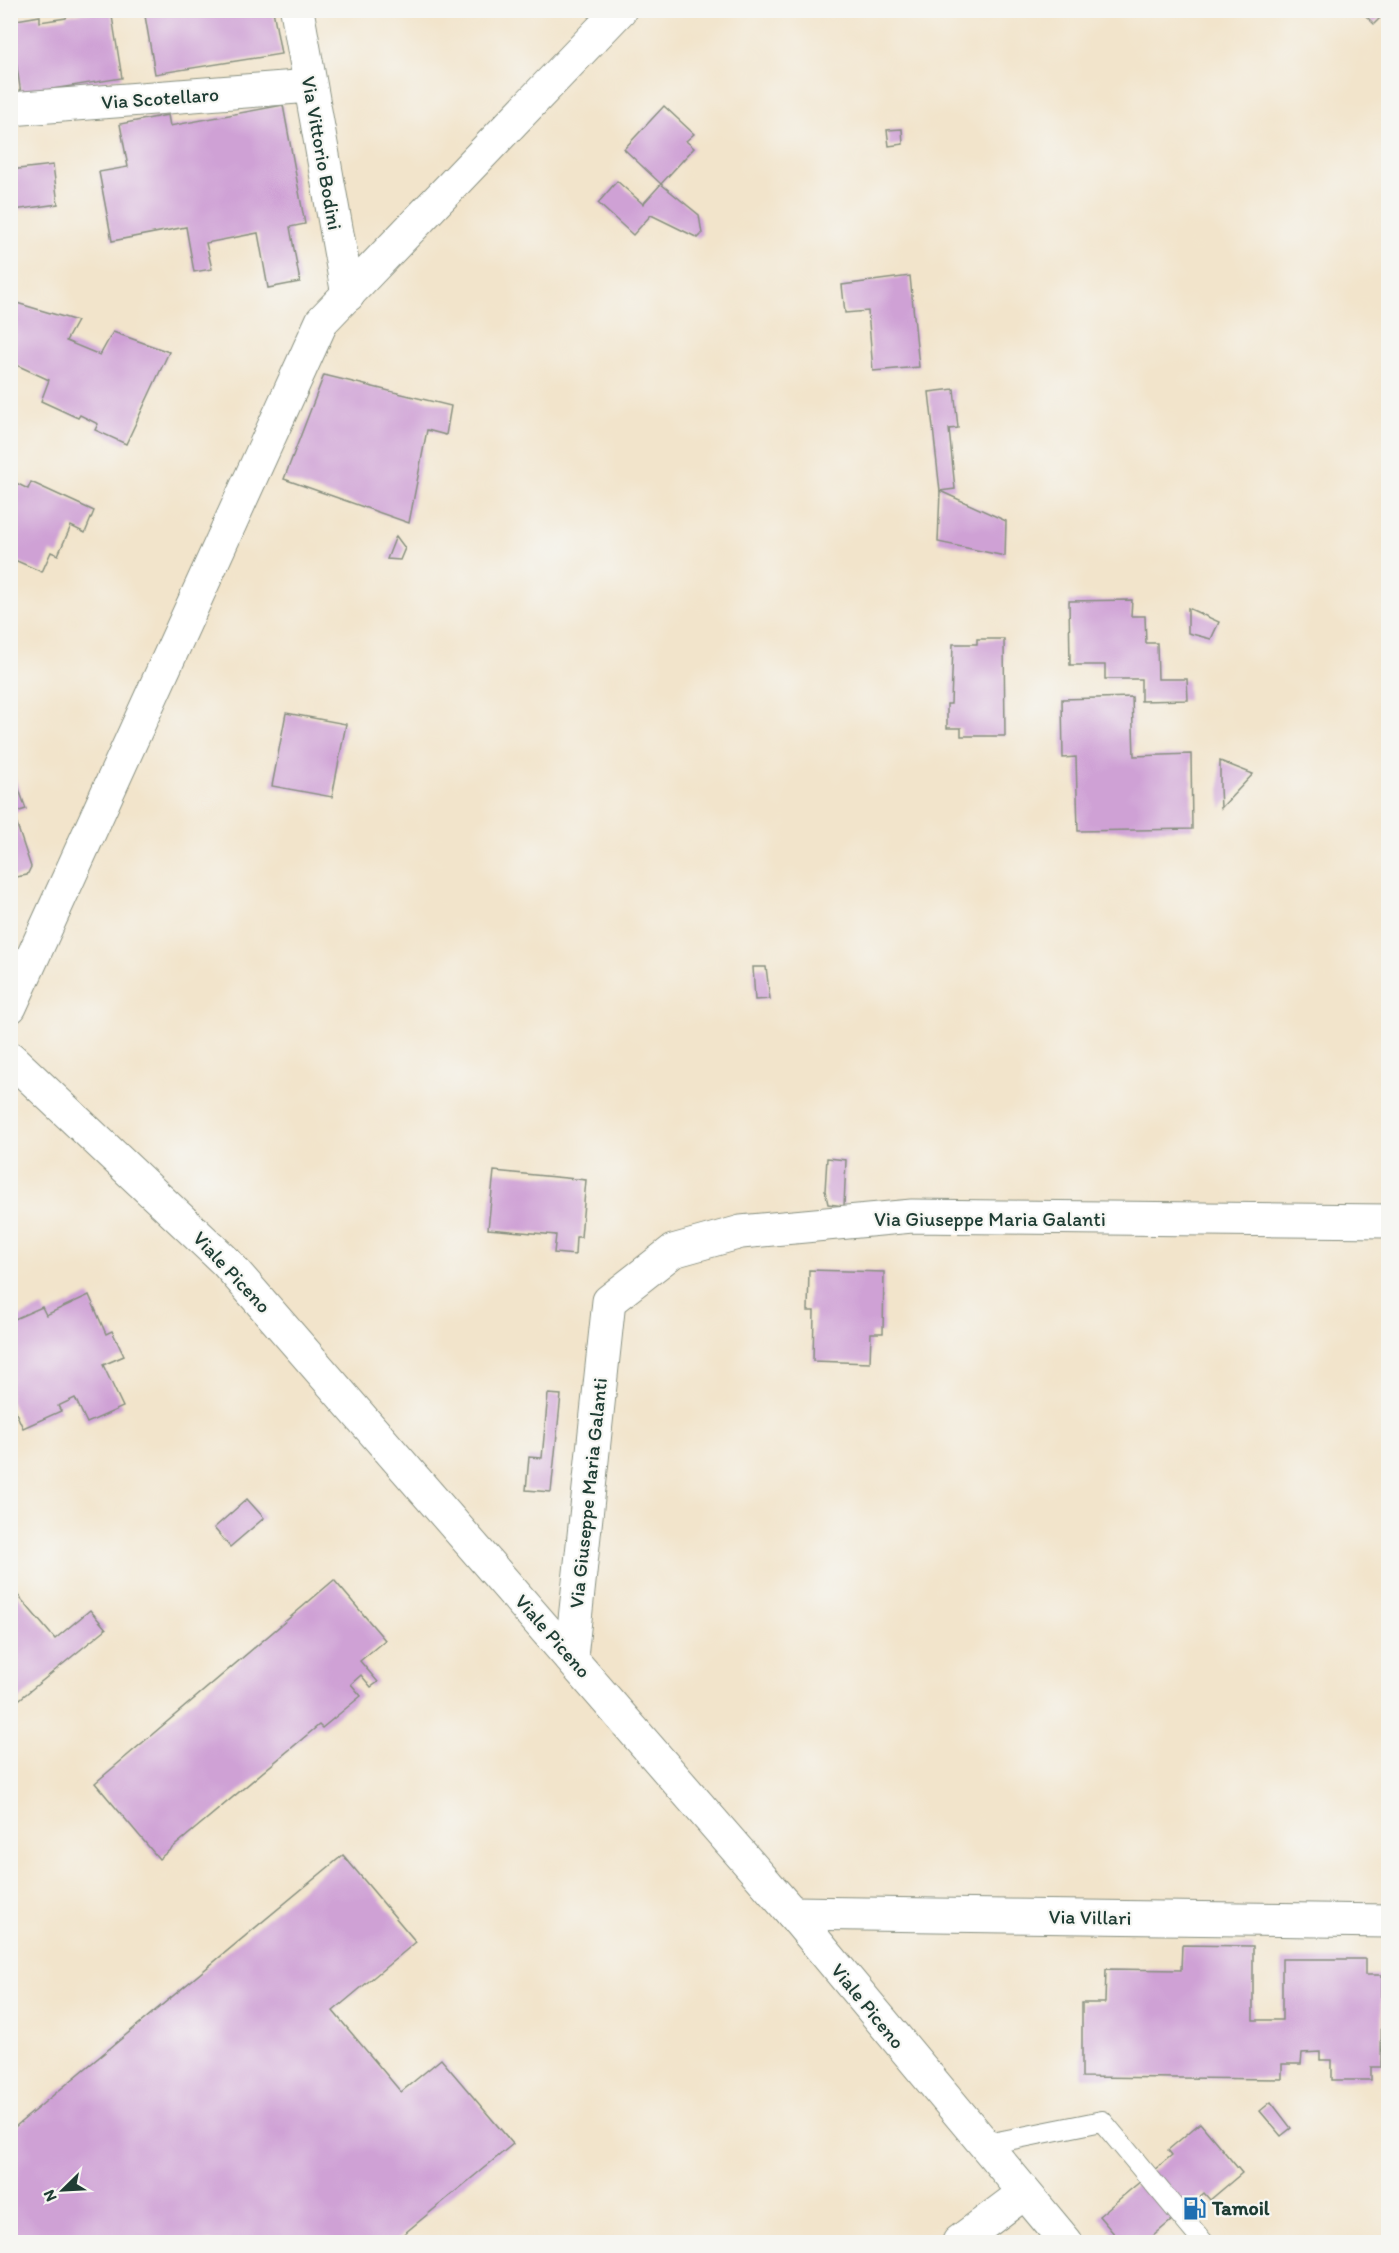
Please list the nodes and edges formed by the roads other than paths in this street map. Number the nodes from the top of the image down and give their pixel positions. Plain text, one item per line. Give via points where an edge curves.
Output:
1 (297, 10) edge
2 (620, 10) edge
3 (310, 87) junction
4 (10, 109) edge
5 (348, 295) junction
6 (10, 1007) edge
7 (10, 1058) edge
8 (1389, 1221) edge
9 (571, 1657) junction
10 (792, 1913) junction
11 (1389, 1921) edge
12 (982, 2145) junction
13 (1023, 2194) junction
14 (959, 2242) edge
15 (1066, 2242) edge
16 (1203, 2242) edge

1 - 3 street, Via Vittorio Bodini
2 - 5 street
3 - 4 street, Via Scotellaro
3 - 5 street, Via Vittorio Bodini
5 - 6 street via 322,321
7 - 9 street, Viale Piceno via 226,1262
8 - 9 street, Via Giuseppe Maria Galanti via 912,1216 741,1232 673,1251 609,1302
9 - 10 street, Viale Piceno
10 - 11 street, Via Villari
10 - 12 street, Viale Piceno
12 - 13 street, Viale Piceno
12 - 16 lane via 1102,2121
13 - 14 street
13 - 15 street, Viale Piceno

